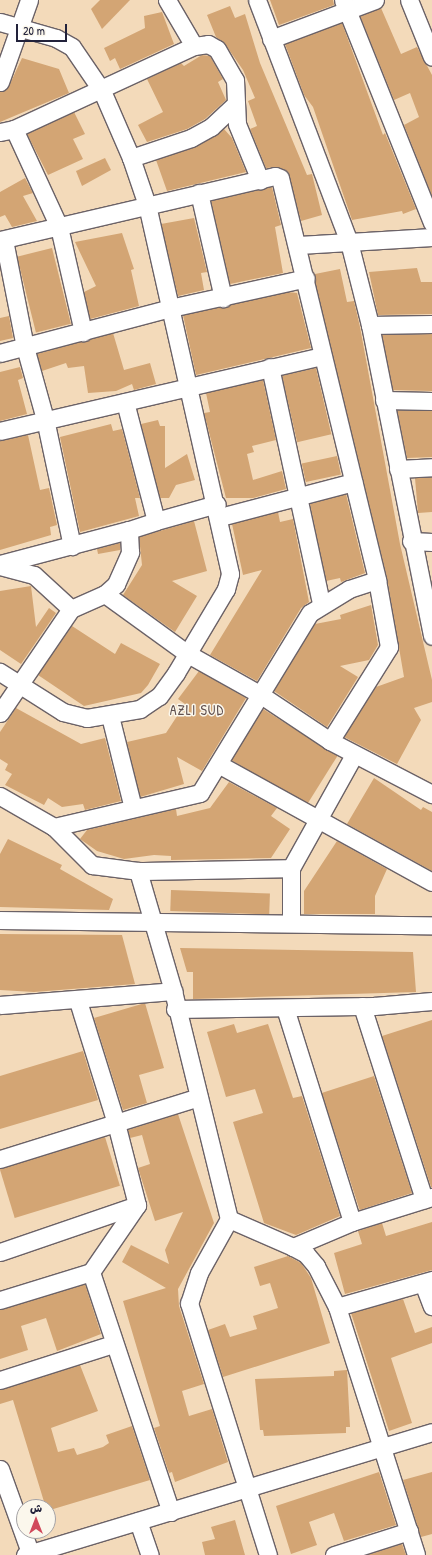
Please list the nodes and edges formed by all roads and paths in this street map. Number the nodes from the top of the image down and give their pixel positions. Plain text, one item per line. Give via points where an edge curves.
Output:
1 (29, 0) edge
2 (167, 0) edge
3 (257, 0) edge
4 (375, 0) edge
5 (409, 0) edge
6 (345, 5) edge
7 (0, 22) edge
8 (21, 28) junction
9 (271, 39) junction
10 (194, 46) junction
11 (432, 57) edge
12 (0, 82) edge
13 (102, 90) junction
14 (236, 104) junction
15 (7, 131) edge
16 (131, 158) junction
17 (260, 180) junction
18 (199, 193) junction
19 (147, 205) junction
20 (432, 223) edge
21 (59, 227) junction
22 (432, 237) edge
23 (2, 240) edge
24 (349, 242) junction
25 (299, 245) junction
26 (306, 278) junction
27 (222, 298) junction
28 (170, 308) junction
29 (432, 324) edge
30 (370, 325) junction
31 (82, 332) junction
32 (25, 347) junction
33 (0, 353) edge
34 (322, 356) junction
35 (270, 367) junction
36 (189, 385) junction
37 (384, 400) junction
38 (432, 401) edge
39 (125, 402) junction
40 (46, 419) junction
41 (0, 431) edge
42 (432, 467) edge
43 (398, 469) junction
44 (354, 482) junction
45 (299, 496) junction
46 (218, 511) junction
47 (156, 521) junction
48 (129, 530) junction
49 (411, 541) junction
50 (432, 542) edge
51 (72, 546) junction
52 (0, 565) edge
53 (377, 580) junction
54 (105, 594) junction
55 (321, 603) junction
56 (71, 609) junction
57 (429, 612) edge
58 (432, 636) edge
59 (188, 654) junction
60 (0, 672) edge
61 (21, 686) junction
62 (261, 695) junction
63 (0, 713) edge
64 (110, 716) junction
65 (330, 741) junction
66 (354, 755) junction
67 (220, 765) junction
68 (432, 794) edge
69 (0, 796) edge
70 (133, 808) junction
71 (317, 819) junction
72 (54, 827) junction
73 (291, 868) junction
74 (138, 871) junction
75 (432, 882) edge
76 (0, 920) edge
77 (152, 922) junction
78 (291, 923) junction
79 (432, 925) edge
80 (172, 990) junction
81 (78, 1001) junction
82 (432, 1001) edge
83 (0, 1005) edge
84 (362, 1006) junction
85 (285, 1008) junction
86 (175, 1009) junction
87 (199, 1097) junction
88 (116, 1123) junction
89 (1, 1156) edge
90 (428, 1198) edge
91 (137, 1205) junction
92 (229, 1218) junction
93 (352, 1222) junction
94 (294, 1247) junction
95 (0, 1252) edge
96 (91, 1272) junction
97 (427, 1281) edge
98 (0, 1300) edge
99 (432, 1306) edge
100 (337, 1307) junction
101 (112, 1344) junction
102 (0, 1380) edge
103 (432, 1432) edge
104 (383, 1447) junction
105 (0, 1469) edge
106 (249, 1488) junction
107 (171, 1512) junction
108 (138, 1522) junction
109 (409, 1531) junction
110 (28, 1554) edge
111 (150, 1555) edge
112 (268, 1555) edge
113 (334, 1555) edge
114 (416, 1555) edge

1 - 8 street
2 - 10 street
3 - 9 street
4 - 6 street
5 - 11 street
6 - 9 street
6 - 20 street
7 - 8 street
8 - 12 street
8 - 13 street via 72,47
9 - 24 street
10 - 13 street
10 - 14 street via 208,44 217,49 235,80
13 - 15 street
13 - 16 street
14 - 16 street via 211,127 191,138
14 - 17 street via 237,124
15 - 21 street
16 - 19 street
17 - 18 street
17 - 25 street via 275,176 283,182
18 - 19 street
18 - 27 street
19 - 21 street
19 - 28 street
21 - 23 street
21 - 31 street
22 - 24 street
23 - 32 street
24 - 25 street
24 - 30 street
25 - 26 street
26 - 27 street
26 - 34 street
27 - 28 street
28 - 31 street
28 - 36 street
29 - 30 street
30 - 37 street
31 - 32 street
32 - 33 street
32 - 40 street
34 - 35 street
34 - 44 street
35 - 36 street
35 - 45 street
36 - 39 street
36 - 46 street
37 - 38 street
37 - 43 street
39 - 40 street
39 - 47 street
40 - 41 street
40 - 51 street
42 - 43 street
43 - 49 street
44 - 45 street
44 - 53 street
45 - 46 street
45 - 55 street
46 - 47 street
46 - 59 street via 229,557 226,589
47 - 48 street
48 - 51 street
48 - 54 street via 130,552 123,573
49 - 50 street
49 - 57 street
51 - 52 street
52 - 56 street via 34,575
53 - 55 street
53 - 65 street via 388,652 363,684
54 - 56 street
54 - 59 street
55 - 62 street via 310,613
56 - 61 street
57 - 58 street
59 - 62 street
59 - 64 street via 159,696 140,709
60 - 61 street
61 - 63 street
61 - 64 street via 64,712 87,718
62 - 65 street
62 - 67 street
64 - 70 street
65 - 66 street
66 - 68 street
66 - 71 street
67 - 70 street via 200,793 176,802
67 - 71 street
69 - 72 street
70 - 72 street
71 - 73 street
71 - 75 street
72 - 74 street via 92,865
73 - 74 street
73 - 78 street
74 - 77 street
76 - 77 street
77 - 78 street
77 - 80 street
78 - 79 street
80 - 81 street
80 - 86 street
81 - 83 street
81 - 88 street
82 - 84 street
84 - 85 street
84 - 90 street
85 - 86 street
85 - 93 street
86 - 87 street
87 - 88 street
87 - 92 street
88 - 89 street
88 - 91 street
90 - 93 street
91 - 95 street
91 - 96 street
92 - 94 street
92 - 106 street via 199,1273 189,1303
93 - 94 street
94 - 100 street via 306,1254 316,1266
96 - 98 street
96 - 101 street
97 - 99 street
97 - 100 street
100 - 104 street
101 - 102 street
101 - 107 street
103 - 104 street
104 - 106 street
104 - 109 street
105 - 110 street
106 - 107 street
106 - 112 street
107 - 108 street
108 - 110 street
108 - 111 street
109 - 113 street
109 - 114 street

